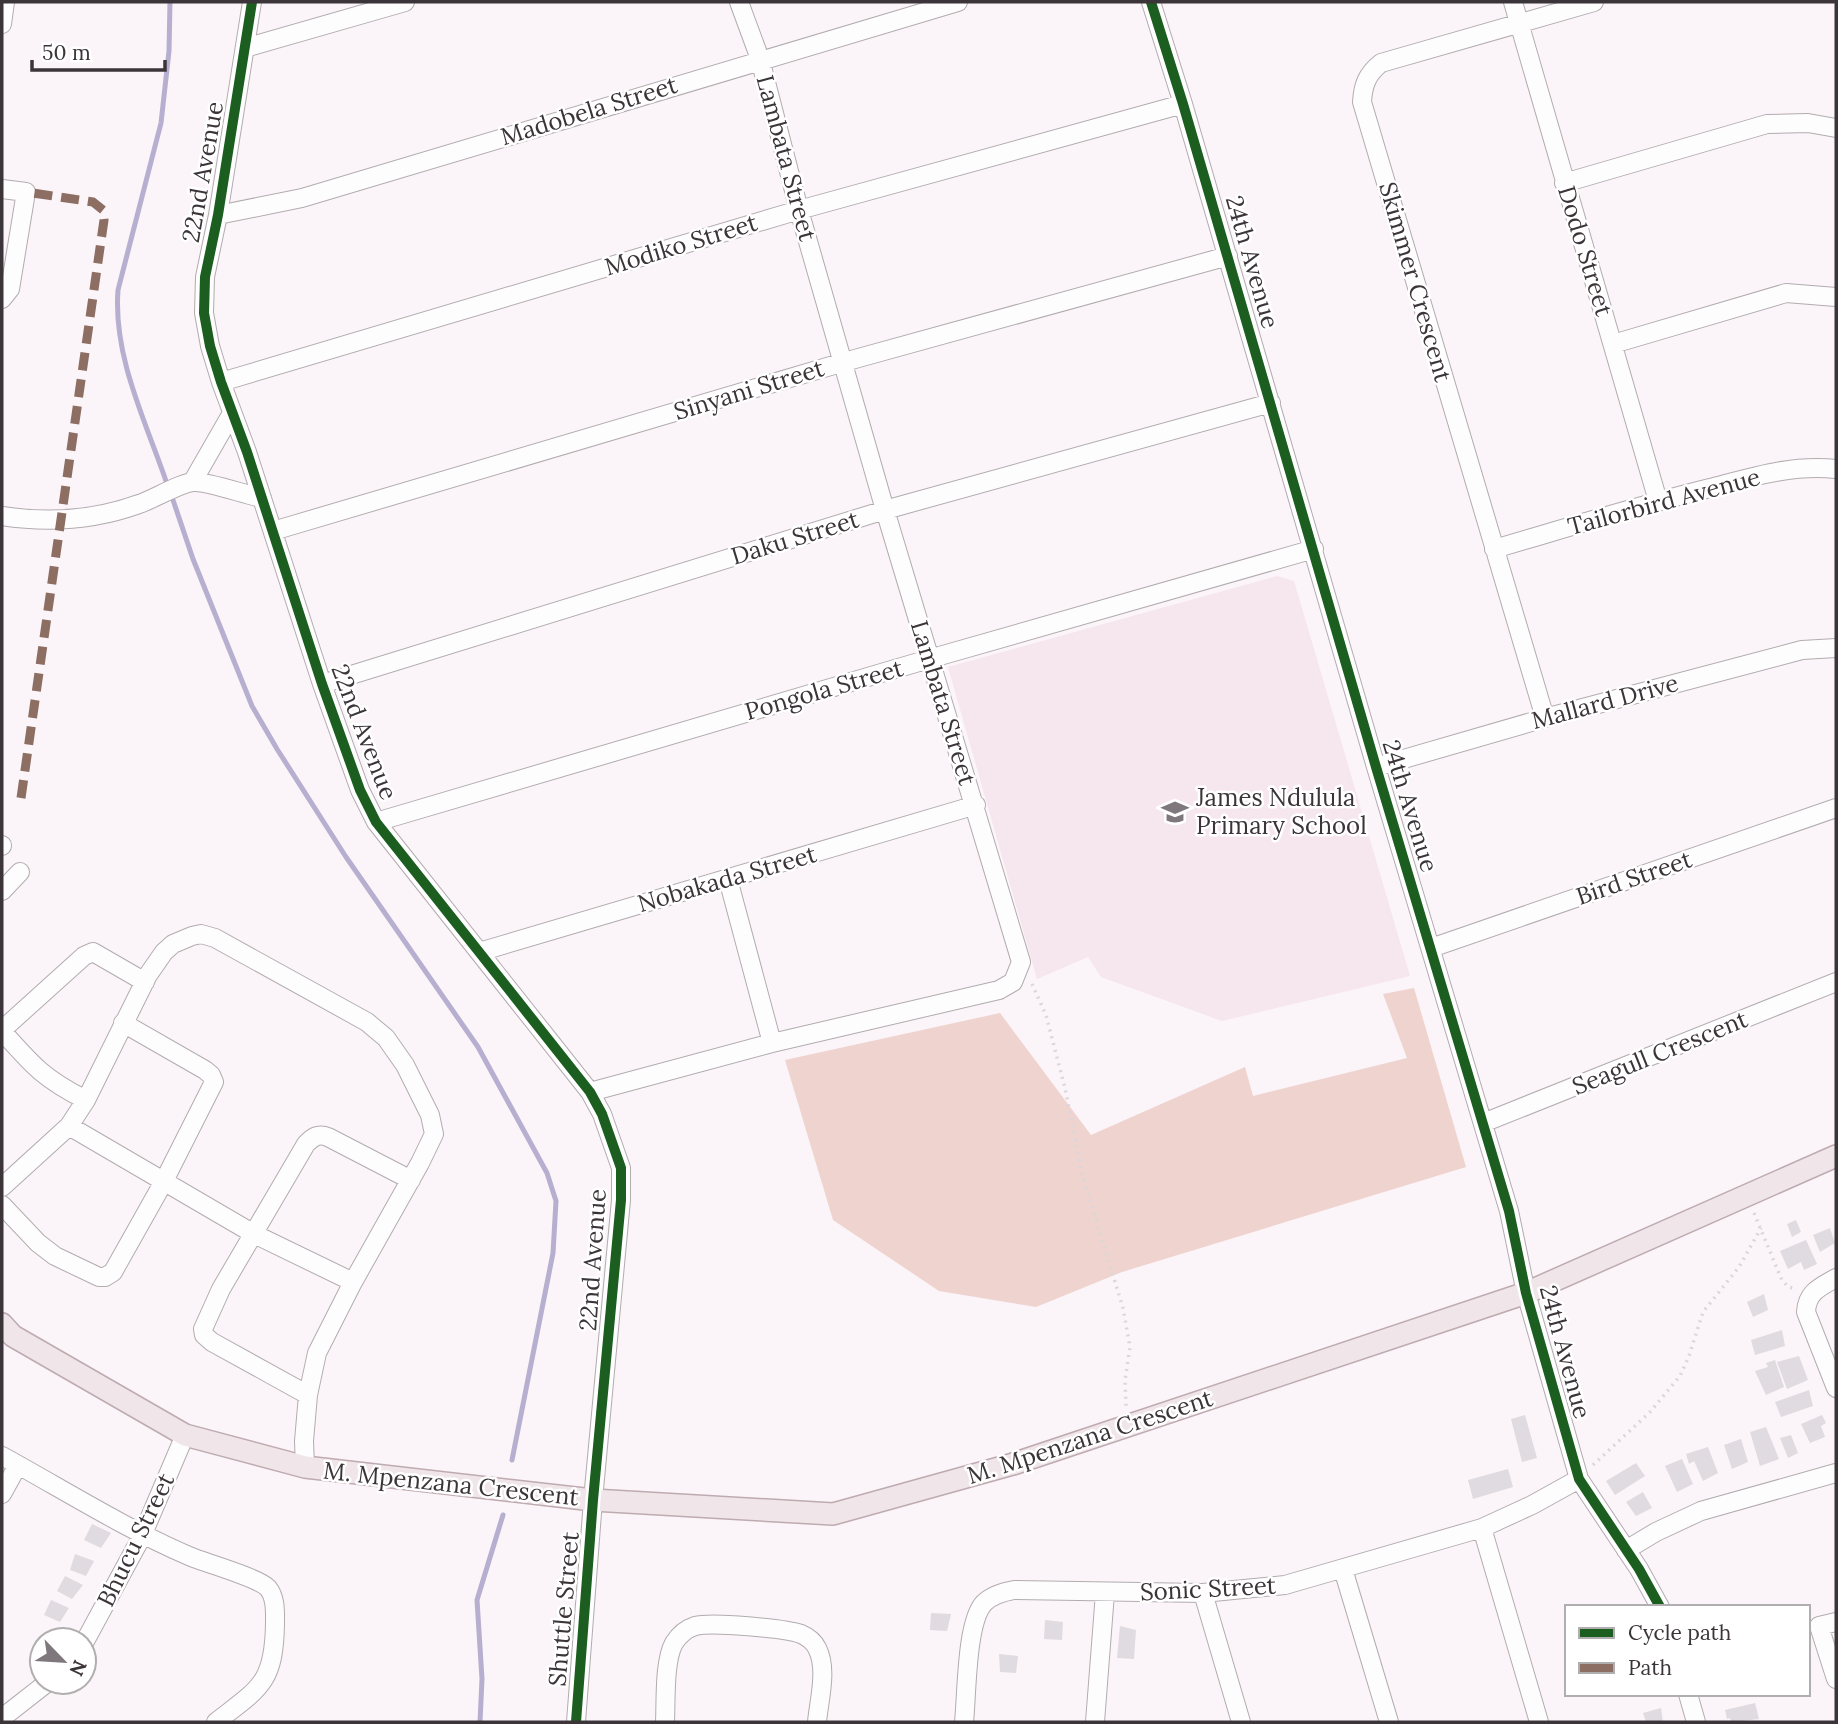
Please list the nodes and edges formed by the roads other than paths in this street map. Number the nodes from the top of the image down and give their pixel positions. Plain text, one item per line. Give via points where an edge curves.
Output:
1 (5, 2) edge
2 (252, 2) edge
3 (405, 2) edge
4 (739, 2) edge
5 (958, 2) edge
6 (1150, 2) edge
7 (1513, 2) edge
8 (1594, 2) edge
9 (2, 24) edge
10 (1520, 25) junction
11 (245, 48) junction
12 (760, 59) junction
13 (1183, 104) junction
14 (1836, 128) edge
15 (1564, 183) junction
16 (2, 189) edge
17 (799, 210) junction
18 (218, 215) junction
19 (1228, 256) junction
20 (1836, 297) edge
21 (2, 299) edge
22 (1613, 344) junction
23 (844, 362) junction
24 (221, 382) junction
25 (1271, 403) junction
26 (232, 413) junction
27 (1836, 469) edge
28 (193, 481) junction
29 (262, 499) junction
30 (1658, 501) junction
31 (885, 510) junction
32 (2, 516) edge
33 (273, 531) junction
34 (1314, 549) junction
35 (1494, 550) junction
36 (1836, 648) edge
37 (929, 659) junction
38 (322, 684) junction
39 (1545, 718) junction
40 (1376, 767) junction
41 (976, 805) junction
42 (1836, 807) edge
43 (376, 822) junction
44 (20, 872) dead end
45 (727, 880) junction
46 (2, 891) edge
47 (1432, 948) junction
48 (479, 952) junction
49 (145, 982) junction
50 (1836, 982) edge
51 (123, 1023) junction
52 (2, 1030) edge
53 (772, 1043) junction
54 (590, 1092) junction
55 (86, 1100) junction
56 (1483, 1123) junction
57 (69, 1126) junction
58 (1836, 1156) edge
59 (411, 1180) junction
60 (163, 1183) junction
61 (2, 1187) edge
62 (2, 1205) edge
63 (254, 1234) junction
64 (1836, 1278) edge
65 (353, 1282) junction
66 (1526, 1293) junction
67 (2, 1324) edge
68 (1836, 1388) edge
69 (308, 1395) junction
70 (185, 1435) junction
71 (2, 1456) edge
72 (18, 1465) junction
73 (305, 1467) junction
74 (1836, 1473) edge
75 (1579, 1479) junction
76 (2, 1494) edge
77 (593, 1500) junction
78 (1482, 1528) junction
79 (142, 1536) junction
80 (1626, 1550) junction
81 (1343, 1569) junction
82 (1105, 1593) junction
83 (1203, 1594) junction
84 (1659, 1605) edge
85 (1821, 1625) edge
86 (93, 1626) edge
87 (1836, 1679) edge
88 (30, 1696) edge
89 (1689, 1696) edge
90 (2, 1718) edge
91 (216, 1722) edge
92 (576, 1722) edge
93 (665, 1722) edge
94 (817, 1722) edge
95 (964, 1722) edge
96 (1095, 1722) edge
97 (1241, 1722) edge
98 (1388, 1722) edge
99 (1539, 1722) edge
100 (1696, 1722) edge

1 - 9 street
2 - 11 street, 22nd Avenue
3 - 11 street
4 - 12 street, Lambata Street
5 - 12 street, Madobela Street
6 - 13 street, 24th Avenue
7 - 10 street, Dodo Street
8 - 10 street, Skimmer Crescent
10 - 15 street, Dodo Street
10 - 35 street, Skimmer Crescent via 1381,63 1363,86 1362,102
11 - 18 street, 22nd Avenue
12 - 17 street, Lambata Street
12 - 18 street, Madobela Street via 302,198
13 - 17 street, Modiko Street
13 - 19 street, 24th Avenue
14 - 15 street via 1766,124
15 - 22 street, Dodo Street
16 - 21 street via 26,192 10,289
17 - 23 street, Lambata Street
17 - 24 street, Modiko Street
18 - 24 street, 22nd Avenue via 205,277 204,313
19 - 23 street, Sinyani Street
19 - 25 street, 24th Avenue
20 - 22 street via 1786,293
22 - 30 street, Dodo Street
23 - 31 street, Lambata Street
23 - 33 street, Sinyani Street
24 - 26 street, 22nd Avenue
25 - 31 street, Daku Street
25 - 34 street, 24th Avenue
26 - 28 street
26 - 29 street, 22nd Avenue
27 - 30 street, Tailorbird Avenue via 1795,468
28 - 29 street
28 - 32 street via 138,505 69,520
29 - 33 street, 22nd Avenue
30 - 35 street, Tailorbird Avenue
31 - 37 street, Lambata Street
31 - 38 street, Daku Street
33 - 38 street, 22nd Avenue
34 - 37 street, Pongola Street
34 - 40 street, 24th Avenue
35 - 39 street, Skimmer Crescent
36 - 39 street, Mallard Drive via 1802,650
37 - 41 street, Lambata Street
37 - 43 street, Pongola Street
38 - 43 street, 22nd Avenue
39 - 40 street, Mallard Drive
40 - 47 street, 24th Avenue
41 - 45 street, Nobakada Street
41 - 53 street, Lambata Street via 1021,962 1013,982 999,990
42 - 47 street, Bird Street
43 - 48 street, 22nd Avenue
44 - 46 street
45 - 48 street, Nobakada Street
45 - 53 street
47 - 56 street, 24th Avenue
48 - 54 street, 22nd Avenue
49 - 51 street, M. Mpenzana Crescent
49 - 52 street via 93,952
49 - 59 street, M. Mpenzana Crescent via 173,944 209,935 368,1022 396,1049 433,1126 431,1142
50 - 56 street, Seagull Crescent
51 - 55 street, M. Mpenzana Crescent
51 - 60 street via 213,1079
52 - 55 street via 21,1055 55,1085
53 - 54 street
54 - 77 street, 22nd Avenue via 621,1168
55 - 57 street, M. Mpenzana Crescent
56 - 66 street, 24th Avenue via 1509,1211
57 - 60 street
57 - 61 street, M. Mpenzana Crescent
58 - 66 main road, M. Mpenzana Crescent
59 - 63 street via 328,1137 314,1137
59 - 65 street, M. Mpenzana Crescent
60 - 62 street via 113,1272 105,1277 55,1256
60 - 63 street
63 - 65 street
63 - 69 street via 221,1289 203,1332 212,1342
64 - 68 street via 1812,1292 1806,1312
65 - 69 street, M. Mpenzana Crescent via 317,1353
66 - 75 street, 24th Avenue
66 - 77 main road, M. Mpenzana Crescent via 1013,1464 833,1514
67 - 70 main road, M. Mpenzana Crescent via 13,1336
69 - 73 street, M. Mpenzana Crescent
70 - 73 main road, M. Mpenzana Crescent
70 - 79 street, Bhucu Street
71 - 72 street
72 - 76 street
72 - 79 street
73 - 77 main road, M. Mpenzana Crescent
74 - 80 street via 1701,1511
75 - 78 street, Sonic Street
75 - 80 street, 24th Avenue
77 - 92 street, Shuttle Street
78 - 81 street, Sonic Street
78 - 99 street
79 - 86 street, Bhucu Street
79 - 91 street via 257,1581 272,1595 275,1634 265,1679
80 - 84 street, 24th Avenue
81 - 83 street, Sonic Street via 1285,1585
81 - 98 street
82 - 83 street, Sonic Street
82 - 95 street, Sonic Street via 1014,1590 986,1601 974,1623
82 - 96 street
83 - 97 street
85 - 87 street
88 - 90 street
89 - 100 street
93 - 94 street via 674,1642 687,1629 713,1625 782,1630 812,1641 822,1667

